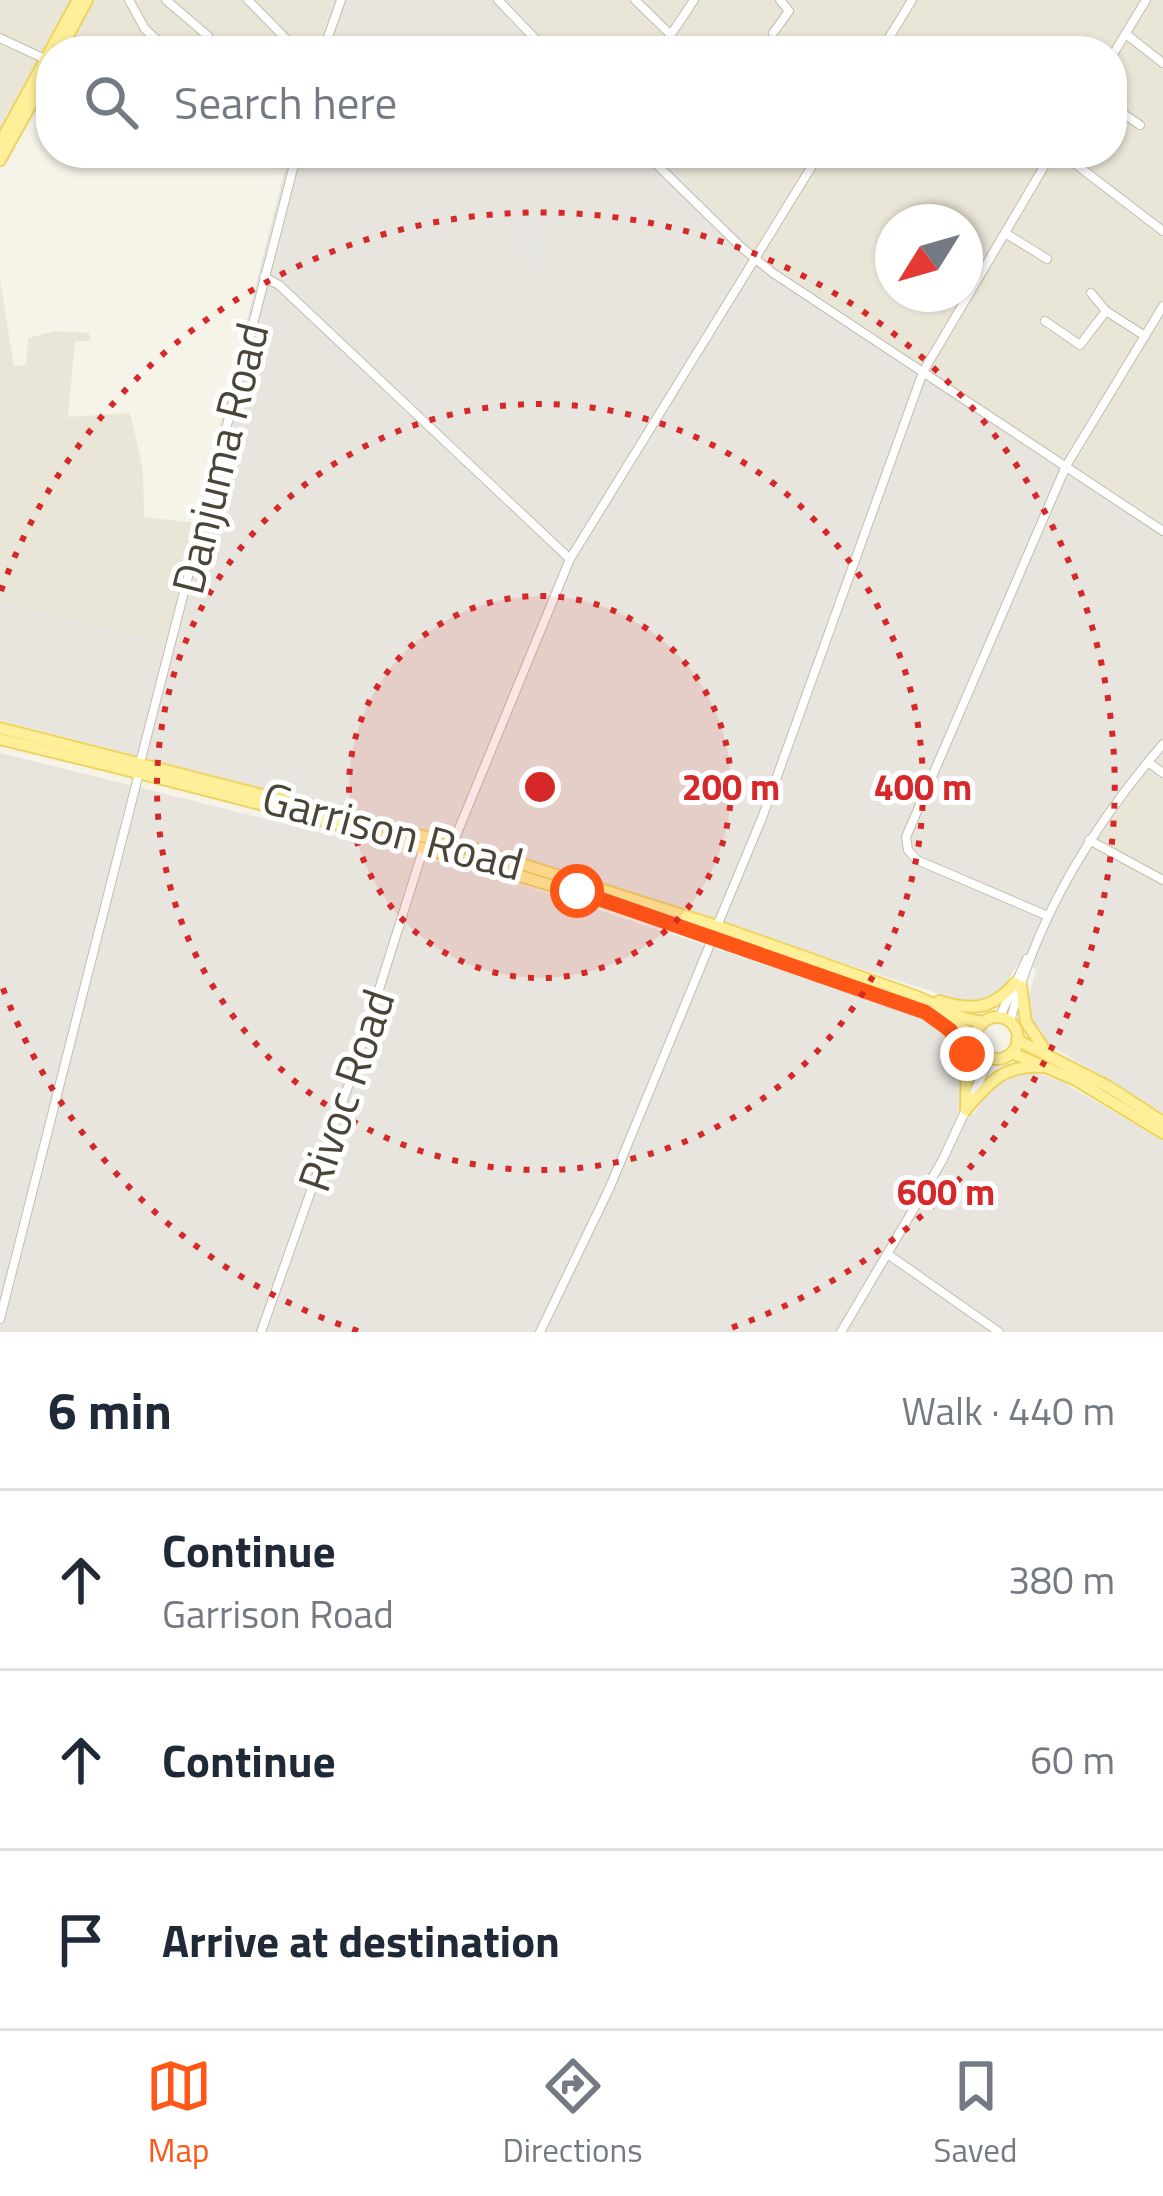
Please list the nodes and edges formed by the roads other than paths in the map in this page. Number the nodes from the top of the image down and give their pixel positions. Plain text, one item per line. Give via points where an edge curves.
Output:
1 (78, 0) edge
2 (88, 0) edge
3 (129, 0) edge
4 (166, 0) edge
5 (248, 0) edge
6 (341, 0) edge
7 (498, 0) edge
8 (635, 0) edge
9 (694, 0) edge
10 (780, 0) edge
11 (912, 0) edge
12 (1146, 0) edge
13 (773, 33) dead end
14 (1127, 34) joint
15 (671, 35) joint
16 (61, 36) edge
17 (68, 36) edge
18 (153, 36) edge
19 (208, 36) dead end
20 (283, 36) edge
21 (328, 36) edge
22 (533, 36) edge
23 (890, 36) edge
24 (0, 38) edge
25 (36, 58) edge
26 (1163, 63) edge
27 (36, 83) edge
28 (36, 88) edge
29 (1127, 116) edge
30 (1140, 125) dead end
31 (1, 139) edge
32 (0, 160) edge
33 (293, 168) edge
34 (661, 168) edge
35 (811, 168) edge
36 (1046, 168) edge
37 (1077, 168) edge
38 (1163, 231) edge
39 (1005, 233) junction
40 (754, 258) junction
41 (1047, 260) dead end
42 (264, 277) junction
43 (1091, 293) dead end
44 (1163, 306) edge
45 (1106, 311) junction
46 (1045, 321) dead end
47 (1145, 336) junction
48 (923, 372) junction
49 (1066, 466) junction
50 (1163, 531) edge
51 (571, 559) junction
52 (0, 728) edge
53 (0, 739) edge
54 (1163, 744) edge
55 (1148, 762) junction
56 (139, 768) junction
57 (1163, 773) edge
58 (1089, 840) junction
59 (453, 844) junction
60 (424, 847) junction
61 (1163, 880) edge
62 (1048, 916) junction
63 (715, 931) junction
64 (1018, 985) junction
65 (918, 997) junction
66 (925, 1012) junction
67 (1004, 1020) junction
68 (983, 1022) junction
69 (976, 1038) junction
70 (1017, 1040) junction
71 (1012, 1053) junction
72 (990, 1058) junction
73 (1050, 1063) junction
74 (966, 1110) junction
75 (1163, 1122) edge
76 (1163, 1133) edge
77 (889, 1256) junction
78 (0, 1319) edge
79 (261, 1332) edge
80 (540, 1332) edge
81 (841, 1332) edge
82 (998, 1332) edge

1 - 16 main road
2 - 17 main road
3 - 18 street
4 - 19 street
5 - 20 street
6 - 21 street
7 - 22 street
8 - 15 street
9 - 15 street
10 - 13 street via 789,11
11 - 23 street
12 - 14 street
14 - 26 street
24 - 25 street
27 - 31 main road
28 - 32 main road
29 - 30 street
33 - 42 street, Danjuma Road
34 - 40 street
35 - 40 street
36 - 39 street
37 - 38 street
39 - 41 street
39 - 48 street
40 - 48 street
40 - 51 street
42 - 51 street
42 - 56 street, Danjuma Road
43 - 45 street
44 - 47 street
45 - 46 street via 1080,345
45 - 47 street
47 - 49 street
48 - 49 street
48 - 63 street
49 - 50 street
49 - 62 street via 906,837 917,860
51 - 59 street
52 - 56 main road, Garrison Road
53 - 56 main road, Garrison Road
54 - 55 street
55 - 57 street
55 - 58 street
56 - 59 main road, Garrison Road
56 - 60 main road, Garrison Road
56 - 78 street, Danjuma Road
58 - 61 street
58 - 62 street
59 - 63 main road, Garrison Road
60 - 63 main road, Garrison Road
60 - 79 street, Rivoc Road
62 - 64 street
63 - 65 main road, Garrison Road
63 - 66 main road, Garrison Road
63 - 80 street via 610,1187
64 - 65 main road via 977,1009
64 - 67 street
64 - 73 main road via 1029,1031
65 - 68 main road, Garrison Road
66 - 69 main road, Garrison Road
66 - 74 main road via 967,1054
67 - 68 main road
67 - 70 main road
68 - 69 main road
69 - 72 main road
70 - 71 main road
70 - 73 main road
71 - 72 main road
71 - 73 main road
72 - 74 street
73 - 74 main road via 998,1075
73 - 75 main road via 1109,1087
73 - 76 main road
74 - 77 street
77 - 81 street
77 - 82 street

